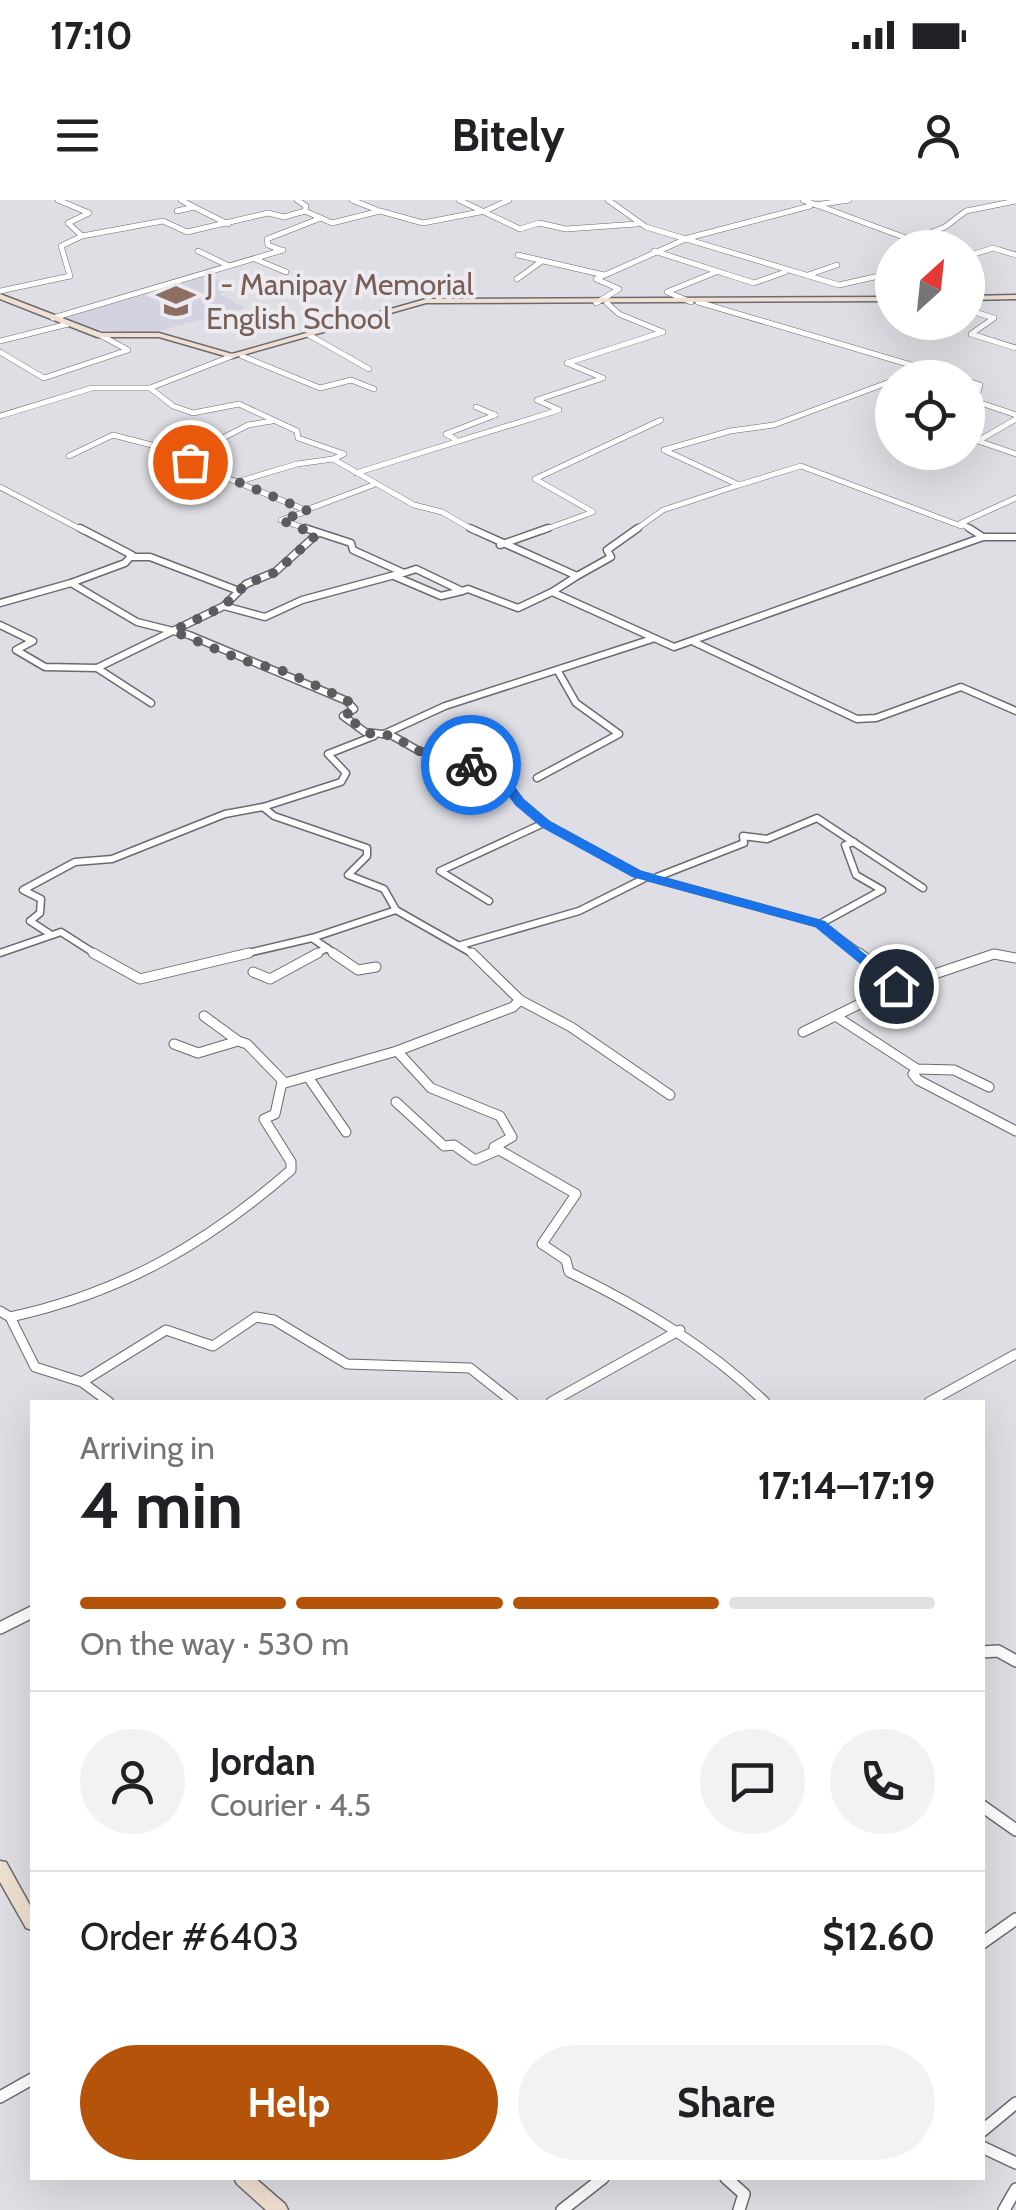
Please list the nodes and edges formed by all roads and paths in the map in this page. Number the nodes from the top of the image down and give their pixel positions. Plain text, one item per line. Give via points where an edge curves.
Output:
1 (58, 200) edge
2 (180, 200) edge
3 (296, 200) edge
4 (352, 200) edge
5 (459, 200) edge
6 (496, 200) edge
7 (608, 200) edge
8 (803, 200) edge
9 (849, 200) edge
10 (507, 201) edge
11 (1016, 201) edge
12 (263, 206) dead end
13 (811, 206) junction
14 (194, 207) junction
15 (177, 211) dead end
16 (380, 211) junction
17 (305, 212) junction
18 (480, 212) junction
19 (268, 213) junction
20 (322, 218) junction
21 (228, 224) junction
22 (637, 224) junction
23 (882, 230) edge
24 (937, 230) edge
25 (82, 236) junction
26 (688, 238) junction
27 (654, 251) junction
28 (985, 251) edge
29 (198, 252) dead end
30 (1016, 254) edge
31 (518, 255) dead end
32 (255, 259) junction
33 (543, 261) junction
34 (837, 265) dead end
35 (230, 266) junction
36 (788, 271) junction
37 (286, 272) dead end
38 (716, 272) junction
39 (604, 275) junction
40 (805, 276) junction
41 (875, 279) edge
42 (517, 280) dead end
43 (856, 285) junction
44 (0, 293) edge
45 (1016, 297) edge
46 (985, 298) edge
47 (868, 299) junction
48 (875, 299) edge
49 (694, 302) junction
50 (596, 303) junction
51 (607, 303) junction
52 (53, 318) junction
53 (68, 324) junction
54 (309, 334) junction
55 (100, 335) junction
56 (985, 338) edge
57 (0, 342) edge
58 (1016, 348) edge
59 (0, 352) edge
60 (237, 356) junction
61 (895, 360) edge
62 (369, 368) dead end
63 (875, 387) edge
64 (150, 388) junction
65 (374, 389) dead end
66 (488, 404) dead end
67 (985, 405) edge
68 (0, 416) edge
69 (1016, 417) edge
70 (272, 420) junction
71 (662, 420) dead end
72 (456, 440) junction
73 (1016, 454) edge
74 (69, 456) dead end
75 (333, 459) junction
76 (190, 462) dead end
77 (356, 473) junction
78 (238, 482) junction
79 (373, 485) junction
80 (739, 485) junction
81 (0, 487) edge
82 (1016, 498) edge
83 (306, 510) junction
84 (962, 526) junction
85 (316, 535) junction
86 (1016, 536) edge
87 (983, 537) junction
88 (500, 545) junction
89 (132, 557) junction
90 (398, 574) junction
91 (577, 576) junction
92 (71, 583) junction
93 (240, 591) junction
94 (462, 591) junction
95 (552, 592) junction
96 (0, 603) edge
97 (224, 606) junction
98 (0, 626) edge
99 (173, 631) junction
100 (652, 639) junction
101 (694, 642) junction
102 (97, 668) junction
103 (560, 673) junction
104 (151, 703) dead end
105 (1016, 712) edge
106 (384, 734) junction
107 (374, 736) junction
108 (537, 778) dead end
109 (263, 807) junction
110 (544, 823) junction
111 (854, 842) junction
112 (652, 877) junction
113 (924, 888) dead end
114 (488, 901) dead end
115 (396, 910) junction
116 (820, 924) junction
117 (50, 934) junction
118 (312, 938) junction
119 (461, 946) junction
120 (327, 948) junction
121 (0, 953) edge
122 (1016, 958) edge
123 (376, 967) dead end
124 (253, 972) dead end
125 (890, 979) junction
126 (520, 1000) junction
127 (204, 1016) dead end
128 (837, 1017) junction
129 (804, 1032) dead end
130 (238, 1042) junction
131 (174, 1044) dead end
132 (397, 1051) junction
133 (917, 1069) junction
134 (308, 1076) junction
135 (282, 1082) junction
136 (990, 1087) dead end
137 (670, 1095) dead end
138 (396, 1102) dead end
139 (346, 1132) dead end
140 (1016, 1132) edge
141 (498, 1150) junction
142 (5, 1314) edge
143 (680, 1330) junction
144 (1016, 1354) edge
145 (82, 1382) junction
146 (106, 1400) edge
147 (510, 1400) edge
148 (556, 1400) edge
149 (763, 1400) edge
150 (933, 1400) edge
151 (30, 1613) edge
152 (0, 1628) edge
153 (985, 1652) edge
154 (1016, 1661) edge
155 (985, 1808) edge
156 (1016, 1830) edge
157 (0, 1867) edge
158 (27, 1904) edge
159 (1016, 1919) edge
160 (985, 1942) edge
161 (30, 2080) edge
162 (0, 2098) edge
163 (1016, 2103) edge
164 (985, 2128) edge
165 (985, 2148) edge
166 (1016, 2163) edge
167 (245, 2180) edge
168 (600, 2180) edge
169 (728, 2180) edge
170 (1016, 2189) edge
171 (279, 2210) edge
172 (562, 2210) edge
173 (739, 2210) edge
174 (1004, 2210) edge

1 - 25 street via 89,213 68,223
2 - 14 street
3 - 17 street
4 - 16 street
5 - 18 street
6 - 10 street
7 - 22 street
8 - 13 street
9 - 13 street
10 - 18 street
11 - 24 street via 966,211
12 - 19 street
13 - 23 street
13 - 26 street
14 - 15 street
14 - 21 street
16 - 18 street via 423,223
16 - 20 street via 339,222
17 - 19 street
17 - 20 street
18 - 22 street via 520,229 539,223 566,230
19 - 21 street
20 - 32 street via 268,239 286,251
21 - 25 street via 184,232 163,221
22 - 26 street
25 - 44 street via 61,246 70,276
26 - 27 street
26 - 36 street
27 - 38 street
27 - 39 street
28 - 30 street
29 - 35 street
31 - 33 street
32 - 35 street
32 - 37 street
33 - 39 street
33 - 42 street
34 - 40 street
35 - 52 street
36 - 38 street via 754,282
36 - 40 street
38 - 49 street via 667,292
39 - 50 street via 596,282 619,288
40 - 43 street
41 - 43 street
43 - 47 street
44 - 52 street
45 - 46 street
47 - 48 street
47 - 49 street
49 - 51 street
49 - 61 street
50 - 51 street
50 - 54 street via 426,301
51 - 72 street via 663,332 567,364 604,378 537,400 560,410
52 - 53 street
53 - 55 street
53 - 57 street
54 - 60 street
54 - 62 street
55 - 59 street via 128,350 44,378
55 - 60 street via 159,335
56 - 58 street
60 - 64 street
60 - 65 street via 320,388 352,380
63 - 80 street via 774,425 664,450
64 - 68 street via 92,388
64 - 70 street via 194,413 239,404
66 - 72 street via 476,408 494,415 446,434
67 - 69 street
69 - 73 street via 978,441
70 - 74 street via 248,425 190,456 113,435
70 - 75 street via 297,431 298,438 346,452
71 - 88 street via 535,480 593,512
72 - 77 street
75 - 77 street
75 - 78 street via 293,463
76 - 78 street
77 - 79 street
78 - 83 street
79 - 83 street
79 - 88 street via 442,512
80 - 84 street via 801,466
80 - 91 street via 663,510 607,550 611,558
81 - 89 street
82 - 84 street
83 - 85 street via 281,520
84 - 87 street
85 - 90 street via 351,543 352,550
85 - 93 street via 276,572
86 - 87 street
87 - 101 street
88 - 91 street
89 - 92 street
89 - 93 street via 150,556
90 - 94 street via 416,569
90 - 94 street via 441,596
90 - 97 street via 265,616
91 - 95 street
92 - 96 street
92 - 99 street via 137,622
93 - 97 street
94 - 95 street via 518,608
95 - 100 street
97 - 99 street
98 - 102 street via 33,642 16,650 44,667
99 - 102 street
99 - 107 street via 347,700 354,710 344,716
100 - 101 street via 680,647
100 - 103 street
101 - 105 street via 857,719 961,687
102 - 104 street
103 - 106 street
103 - 108 street via 576,703 619,734
106 - 107 street
106 - 110 street via 505,782
107 - 109 street via 328,754 346,773 340,782
109 - 115 street via 367,848 348,875 384,889
109 - 117 street via 226,814 112,859 75,862 23,890 41,899 40,913 30,921
110 - 112 street
110 - 114 street via 440,870
111 - 112 street via 818,818 767,839 743,836 744,844
111 - 113 street
111 - 116 street via 845,845 856,874 882,890
112 - 116 street
112 - 119 street via 559,920
115 - 118 street
115 - 119 street
116 - 125 street
117 - 118 street via 61,932 140,979
117 - 121 street
118 - 120 street
119 - 126 street
120 - 123 street via 358,970
120 - 124 street via 270,980
122 - 125 street via 994,954 918,983
125 - 128 street via 896,986
126 - 132 street
126 - 137 street
127 - 130 street
128 - 129 street
128 - 133 street
130 - 131 street via 198,1053
130 - 135 street
132 - 134 street
132 - 141 street via 434,1091 484,1104 510,1126 512,1138
133 - 136 street via 936,1065
133 - 140 street via 918,1080
134 - 135 street
134 - 139 street
135 - 142 street via 275,1114 264,1119 291,1170 237,1218 148,1277
138 - 141 street via 444,1146 454,1145 475,1160
141 - 143 street via 576,1194 542,1244 566,1260 570,1272
142 - 145 street via 35,1367
143 - 148 street
143 - 149 street
144 - 150 street
145 - 146 street
145 - 147 street via 166,1330 213,1346 256,1317 274,1320 347,1364 470,1368
151 - 152 street
153 - 154 street
155 - 156 street
157 - 158 street
159 - 160 street
161 - 162 street
163 - 164 street
165 - 166 street
167 - 171 street
168 - 172 street
169 - 173 street via 744,2194
170 - 174 street

